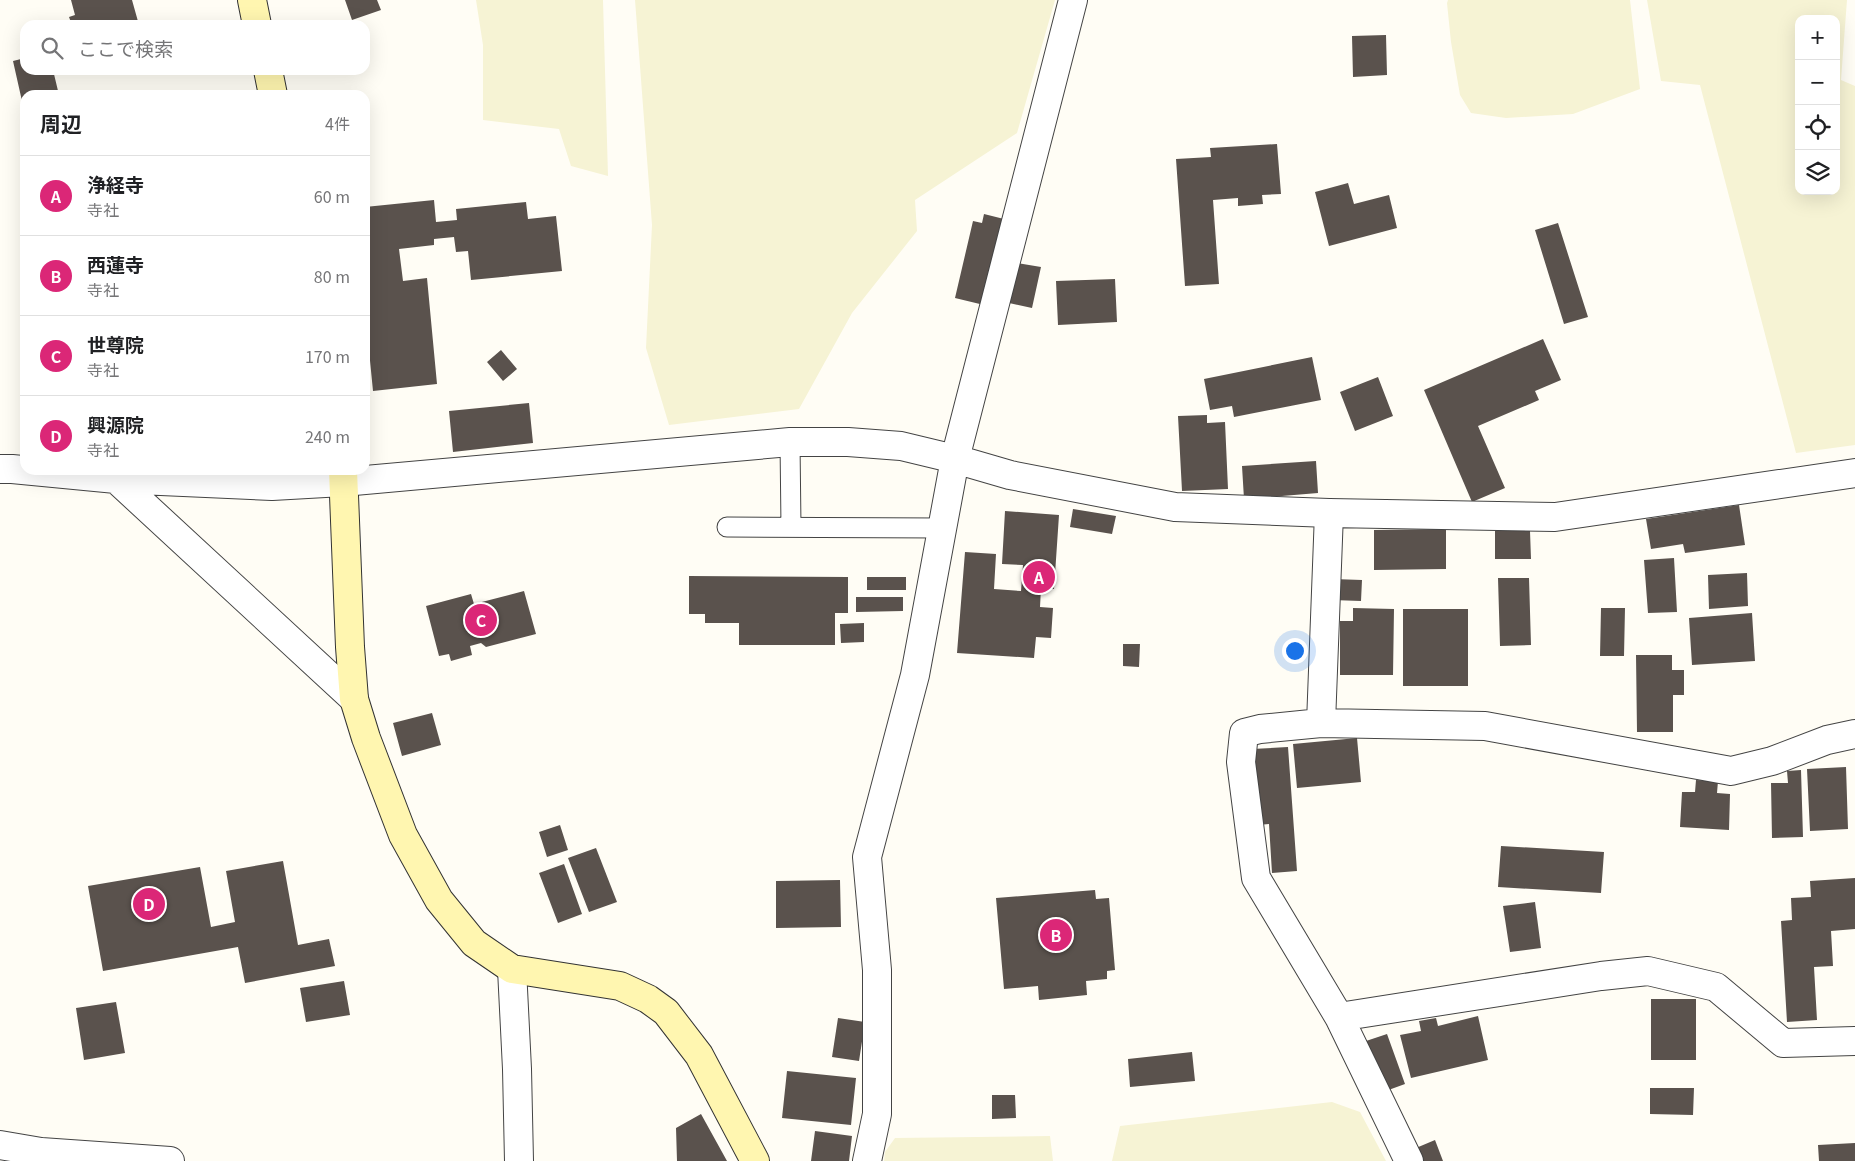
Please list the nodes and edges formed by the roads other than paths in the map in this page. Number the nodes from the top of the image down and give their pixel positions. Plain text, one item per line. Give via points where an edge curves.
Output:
1 (252, 0) edge
2 (1074, 0) edge
3 (256, 20) edge
4 (269, 75) edge
5 (272, 90) edge
6 (790, 442) junction
7 (955, 459) junction
8 (0, 469) edge
9 (20, 470) edge
10 (1855, 473) edge
11 (370, 474) edge
12 (74, 475) edge
13 (356, 475) edge
14 (343, 476) edge
15 (116, 479) junction
16 (1329, 513) junction
17 (726, 527) dead end
18 (791, 527) junction
19 (941, 528) junction
20 (354, 699) junction
21 (1321, 723) junction
22 (1855, 734) edge
23 (512, 969) junction
24 (1339, 1017) junction
25 (1855, 1041) edge
26 (0, 1145) edge
27 (170, 1161) edge
28 (519, 1161) edge
29 (755, 1161) edge
30 (867, 1161) edge
31 (1409, 1161) edge

1 - 3 street
2 - 7 street
4 - 5 street
6 - 7 street via 901,446
6 - 11 street
6 - 18 lane
7 - 16 street via 1010,475 1175,507
7 - 19 street
8 - 9 street
10 - 16 street via 1555,517
12 - 15 street
13 - 14 street
14 - 15 street via 272,486
14 - 20 street
15 - 20 street
16 - 21 street
17 - 18 lane
18 - 19 lane
19 - 30 street via 915,676 867,857 877,970 877,1114
20 - 23 street via 403,836 438,900 474,943
21 - 22 street via 1485,726 1731,771
21 - 24 street via 1244,733 1241,762 1256,878
23 - 28 street
23 - 29 street via 620,986 666,1012 699,1056
24 - 25 street via 1601,976 1648,972 1716,987 1783,1043
24 - 31 street
26 - 27 street via 41,1152

